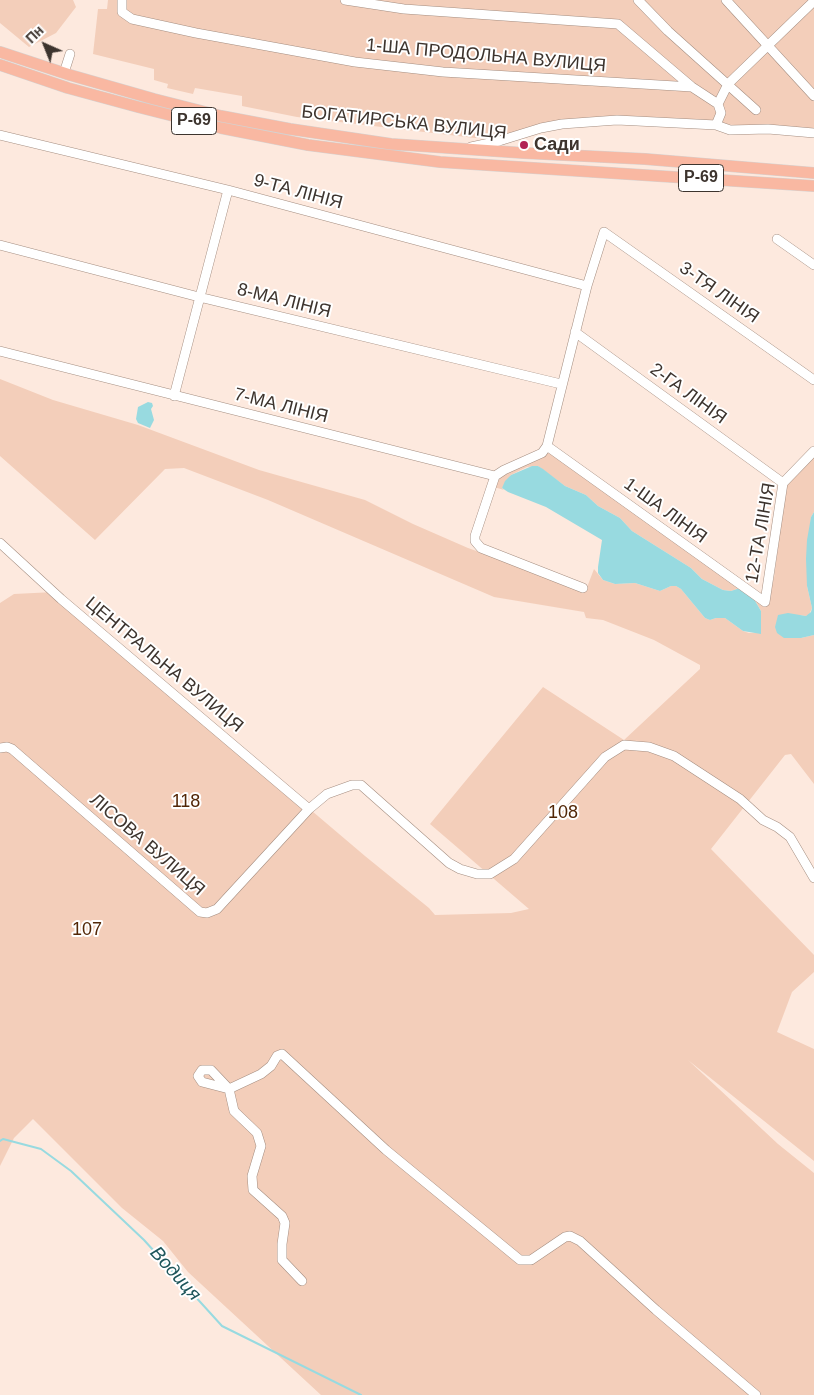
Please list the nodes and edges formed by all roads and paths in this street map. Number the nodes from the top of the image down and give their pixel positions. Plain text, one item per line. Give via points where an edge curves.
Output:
1 (122, 0) edge
2 (345, 0) edge
3 (638, 0) edge
4 (726, 0) edge
5 (811, 3) edge
6 (767, 45) junction
7 (0, 52) edge
8 (70, 54) dead end
9 (0, 65) edge
10 (64, 73) junction
11 (728, 84) junction
12 (692, 87) junction
13 (814, 96) edge
14 (718, 104) junction
15 (756, 110) dead end
16 (716, 125) junction
17 (814, 133) edge
18 (0, 135) edge
19 (460, 149) junction
20 (814, 173) edge
21 (814, 186) edge
22 (228, 190) junction
23 (777, 239) dead end
24 (0, 245) edge
25 (814, 265) edge
26 (587, 286) junction
27 (199, 297) junction
28 (575, 332) junction
29 (0, 351) edge
30 (814, 380) edge
31 (561, 384) junction
32 (174, 396) junction
33 (546, 446) junction
34 (814, 451) edge
35 (495, 476) junction
36 (783, 483) junction
37 (0, 544) edge
38 (583, 588) dead end
39 (765, 602) joint
40 (0, 748) edge
41 (309, 809) junction
42 (814, 878) edge
43 (302, 1281) dead end
44 (756, 1395) edge

1 - 12 street, 1-ША ПРОДОЛЬНА ВУЛИЦЯ via 122,12 132,19 364,63 443,72
2 - 12 street via 404,9 618,24
3 - 11 street
4 - 6 street
5 - 6 street
6 - 11 street
6 - 13 street
7 - 10 main road, БОГАТИРСЬКА ВУЛИЦЯ / Р-69
8 - 10 street
9 - 21 main road, БОГАТИРСЬКА ВУЛИЦЯ / Р-69 via 138,107 308,145 440,162
10 - 19 main road, БОГАТИРСЬКА ВУЛИЦЯ / Р-69 via 222,116 391,144
11 - 14 street
11 - 15 street
12 - 14 street
14 - 16 street via 721,113
16 - 17 street via 730,130
16 - 19 street via 617,120 562,124
18 - 22 street, 9-ТА ЛІНІЯ
19 - 20 main road, БОГАТИРСЬКА ВУЛИЦЯ / Р-69
22 - 26 street, 9-ТА ЛІНІЯ
22 - 27 street
23 - 25 street
24 - 27 street, 8-МА ЛІНІЯ
26 - 28 street
26 - 30 street, 3-ТЯ ЛІНІЯ via 604,232
27 - 31 street, 8-МА ЛІНІЯ
27 - 32 street
28 - 31 street
28 - 36 street, 2-ГА ЛІНІЯ
29 - 32 street, 7-МА ЛІНІЯ
31 - 33 street
32 - 35 street, 7-МА ЛІНІЯ
33 - 35 street via 542,454
33 - 39 street, 1-ША ЛІНІЯ
34 - 36 street, 12-ТА ЛІНІЯ
35 - 38 street via 475,541 482,548
36 - 39 street, 12-ТА ЛІНІЯ
37 - 41 street, ЦЕНТРАЛЬНА ВУЛИЦЯ
40 - 41 street, ЛІСОВА ВУЛИЦЯ via 12,749 200,912 217,909
41 - 42 street via 327,794 346,786 360,785 440,856 460,869 490,874 514,859 605,757 624,745 650,748 674,756 777,827 790,838
43 - 44 street via 282,1260 285,1223 282,1216 253,1190 252,1176 261,1146 257,1134 234,1111 230,1089 261,1074 282,1054 386,1150 520,1260 531,1260 565,1237 580,1241

